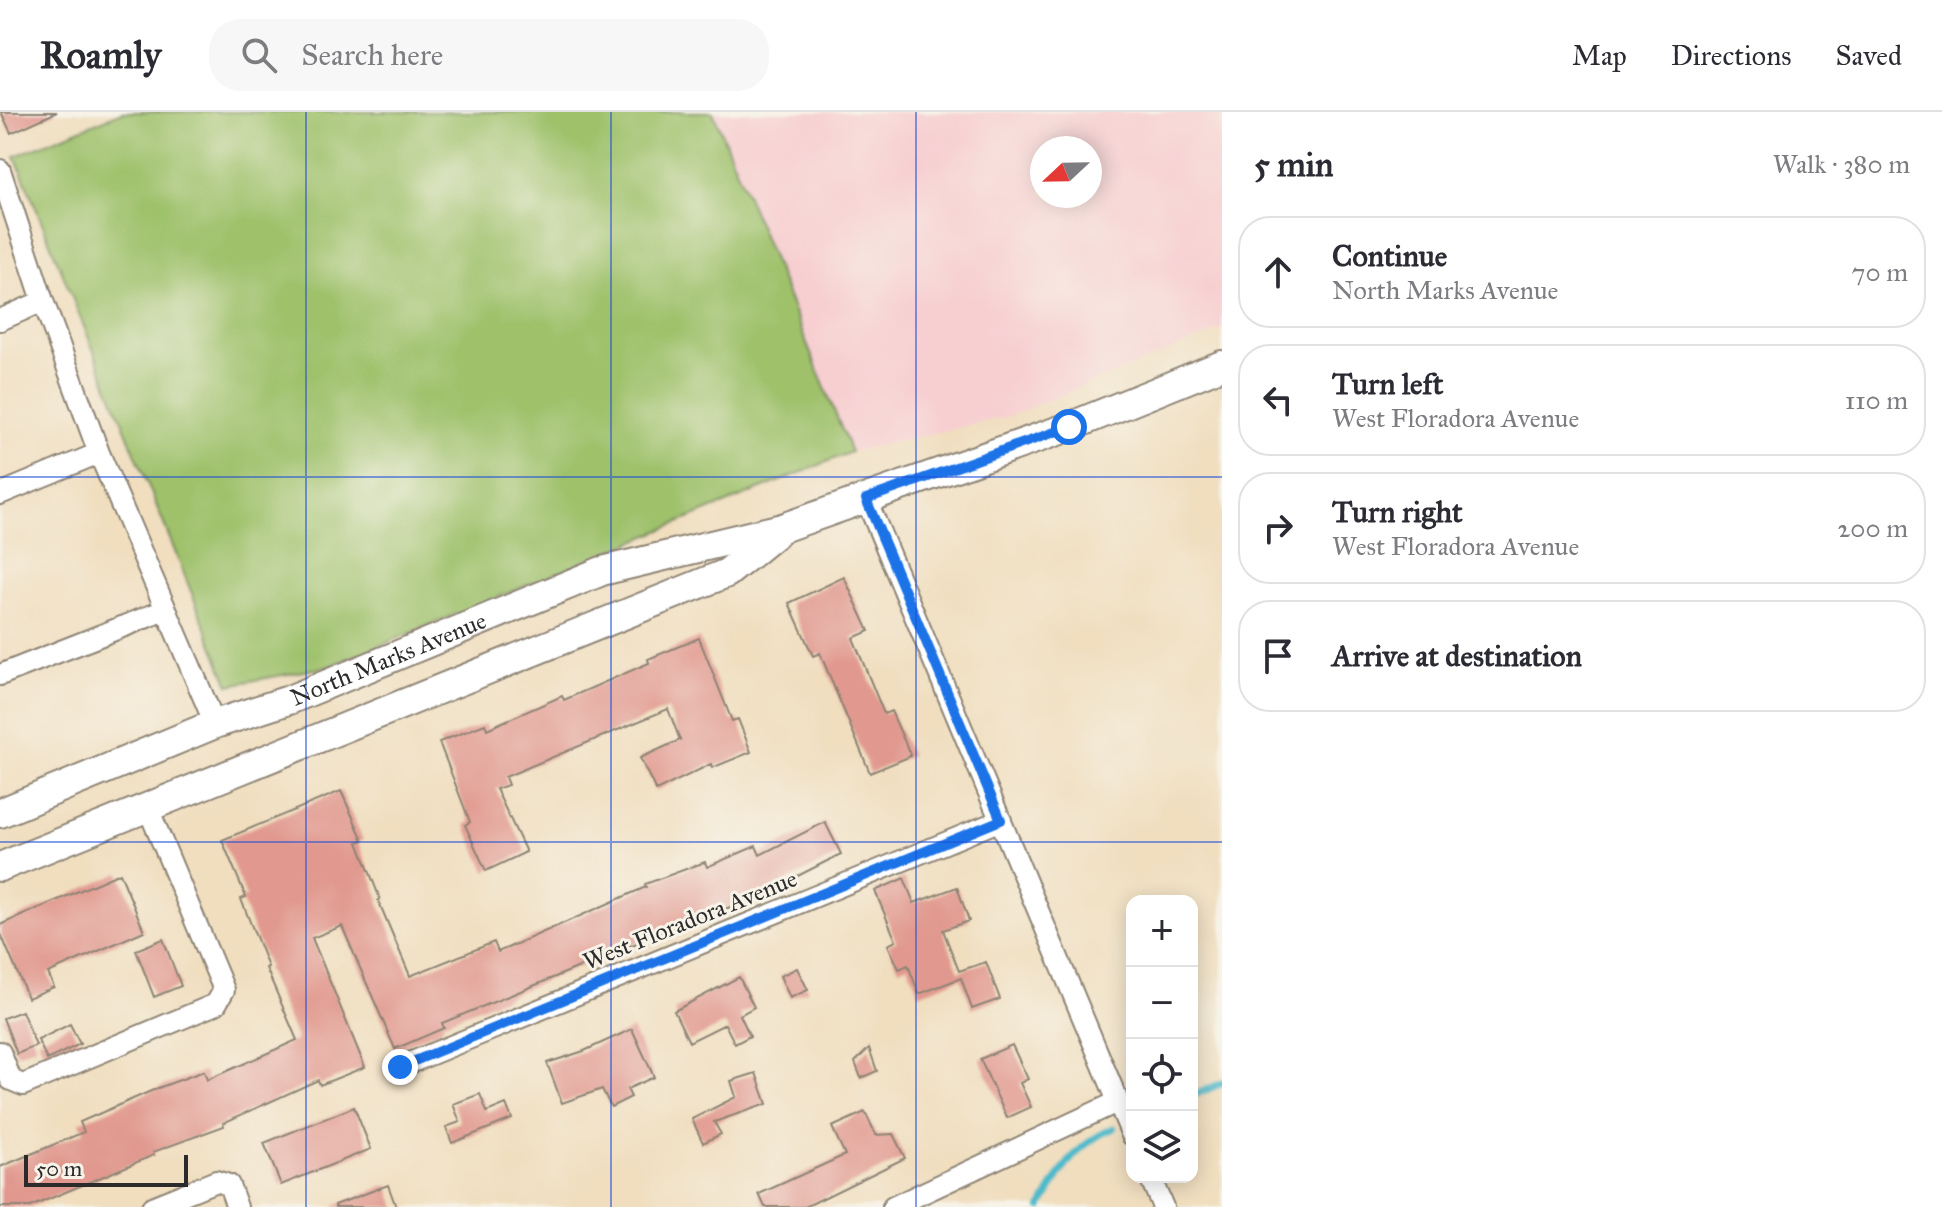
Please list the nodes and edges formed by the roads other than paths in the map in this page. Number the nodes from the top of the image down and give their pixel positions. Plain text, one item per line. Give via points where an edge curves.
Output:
1 (0, 170) edge
2 (43, 301) junction
3 (0, 320) edge
4 (1222, 365) edge
5 (99, 453) junction
6 (0, 494) edge
7 (866, 499) junction
8 (782, 528) junction
9 (165, 610) junction
10 (0, 675) edge
11 (215, 724) junction
12 (148, 808) junction
13 (0, 813) edge
14 (1001, 820) junction
15 (0, 867) edge
16 (0, 1052) edge
17 (400, 1067) dead end
18 (1117, 1102) junction
19 (1126, 1122) edge
20 (1153, 1183) edge
21 (152, 1207) edge
22 (237, 1207) edge
23 (893, 1207) edge
24 (1163, 1207) edge

1 - 2 street
2 - 3 street
2 - 5 street
4 - 7 main road, North Marks Avenue
5 - 6 street
5 - 9 street
7 - 8 main road, North Marks Avenue
7 - 14 street
8 - 11 main road, North Marks Avenue via 602,571 289,700
8 - 12 main road, North Marks Avenue via 727,573
9 - 10 street
9 - 11 street
11 - 13 main road, North Marks Avenue
12 - 15 main road, North Marks Avenue
12 - 16 street via 224,990 216,1004 23,1085 11,1080
14 - 17 street, West Floradora Avenue
14 - 18 street
18 - 19 street
18 - 23 street
20 - 24 street
21 - 22 street via 216,1181 229,1185

